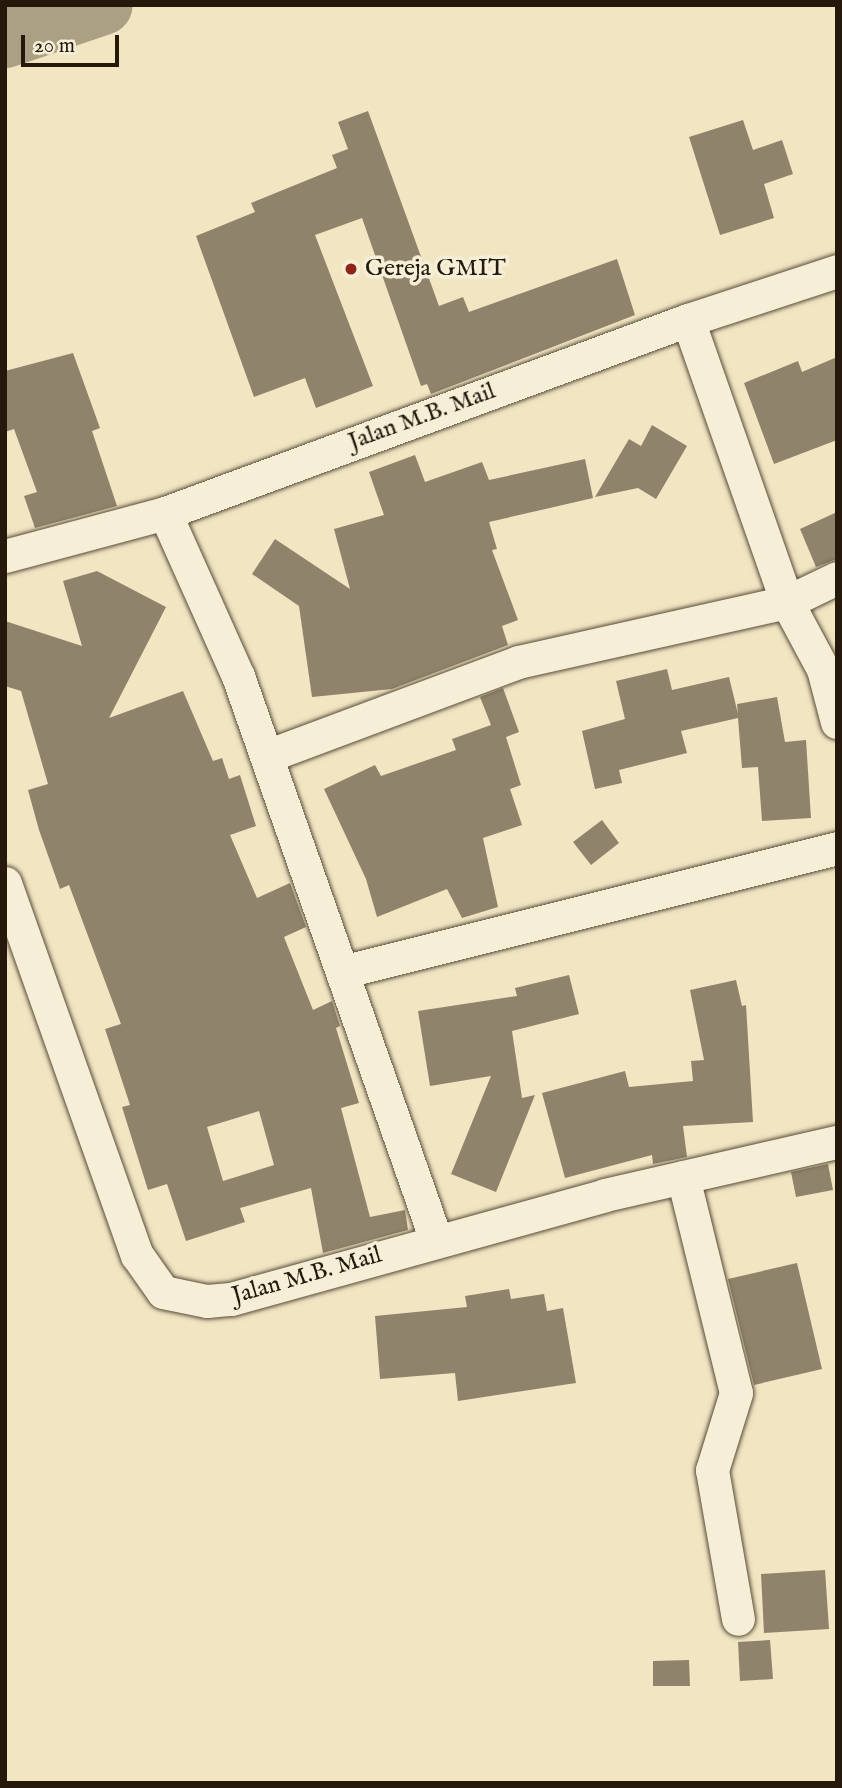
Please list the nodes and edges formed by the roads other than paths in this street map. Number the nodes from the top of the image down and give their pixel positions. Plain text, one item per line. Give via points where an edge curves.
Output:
1 (837, 271) edge
2 (688, 320) junction
3 (165, 513) junction
4 (5, 556) edge
5 (837, 579) edge
6 (786, 602) junction
7 (837, 722) edge
8 (267, 756) junction
9 (837, 848) edge
10 (5, 883) edge
11 (342, 972) junction
12 (837, 1142) edge
13 (683, 1177) junction
14 (436, 1240) junction
15 (738, 1619) dead end

1 - 2 street, Jalan M.B. Mail
2 - 3 street, Jalan M.B. Mail
2 - 6 street
3 - 4 street, Jalan M.B. Mail
3 - 8 street via 238,676
5 - 6 street
6 - 7 street via 823,669
6 - 8 street via 518,662
8 - 11 street
9 - 11 street
10 - 14 street, Jalan M.B. Mail via 137,1255 163,1292 207,1301 231,1299
11 - 14 street
12 - 13 street, Jalan M.B. Mail
13 - 14 street, Jalan M.B. Mail
13 - 15 street via 736,1393 712,1470

